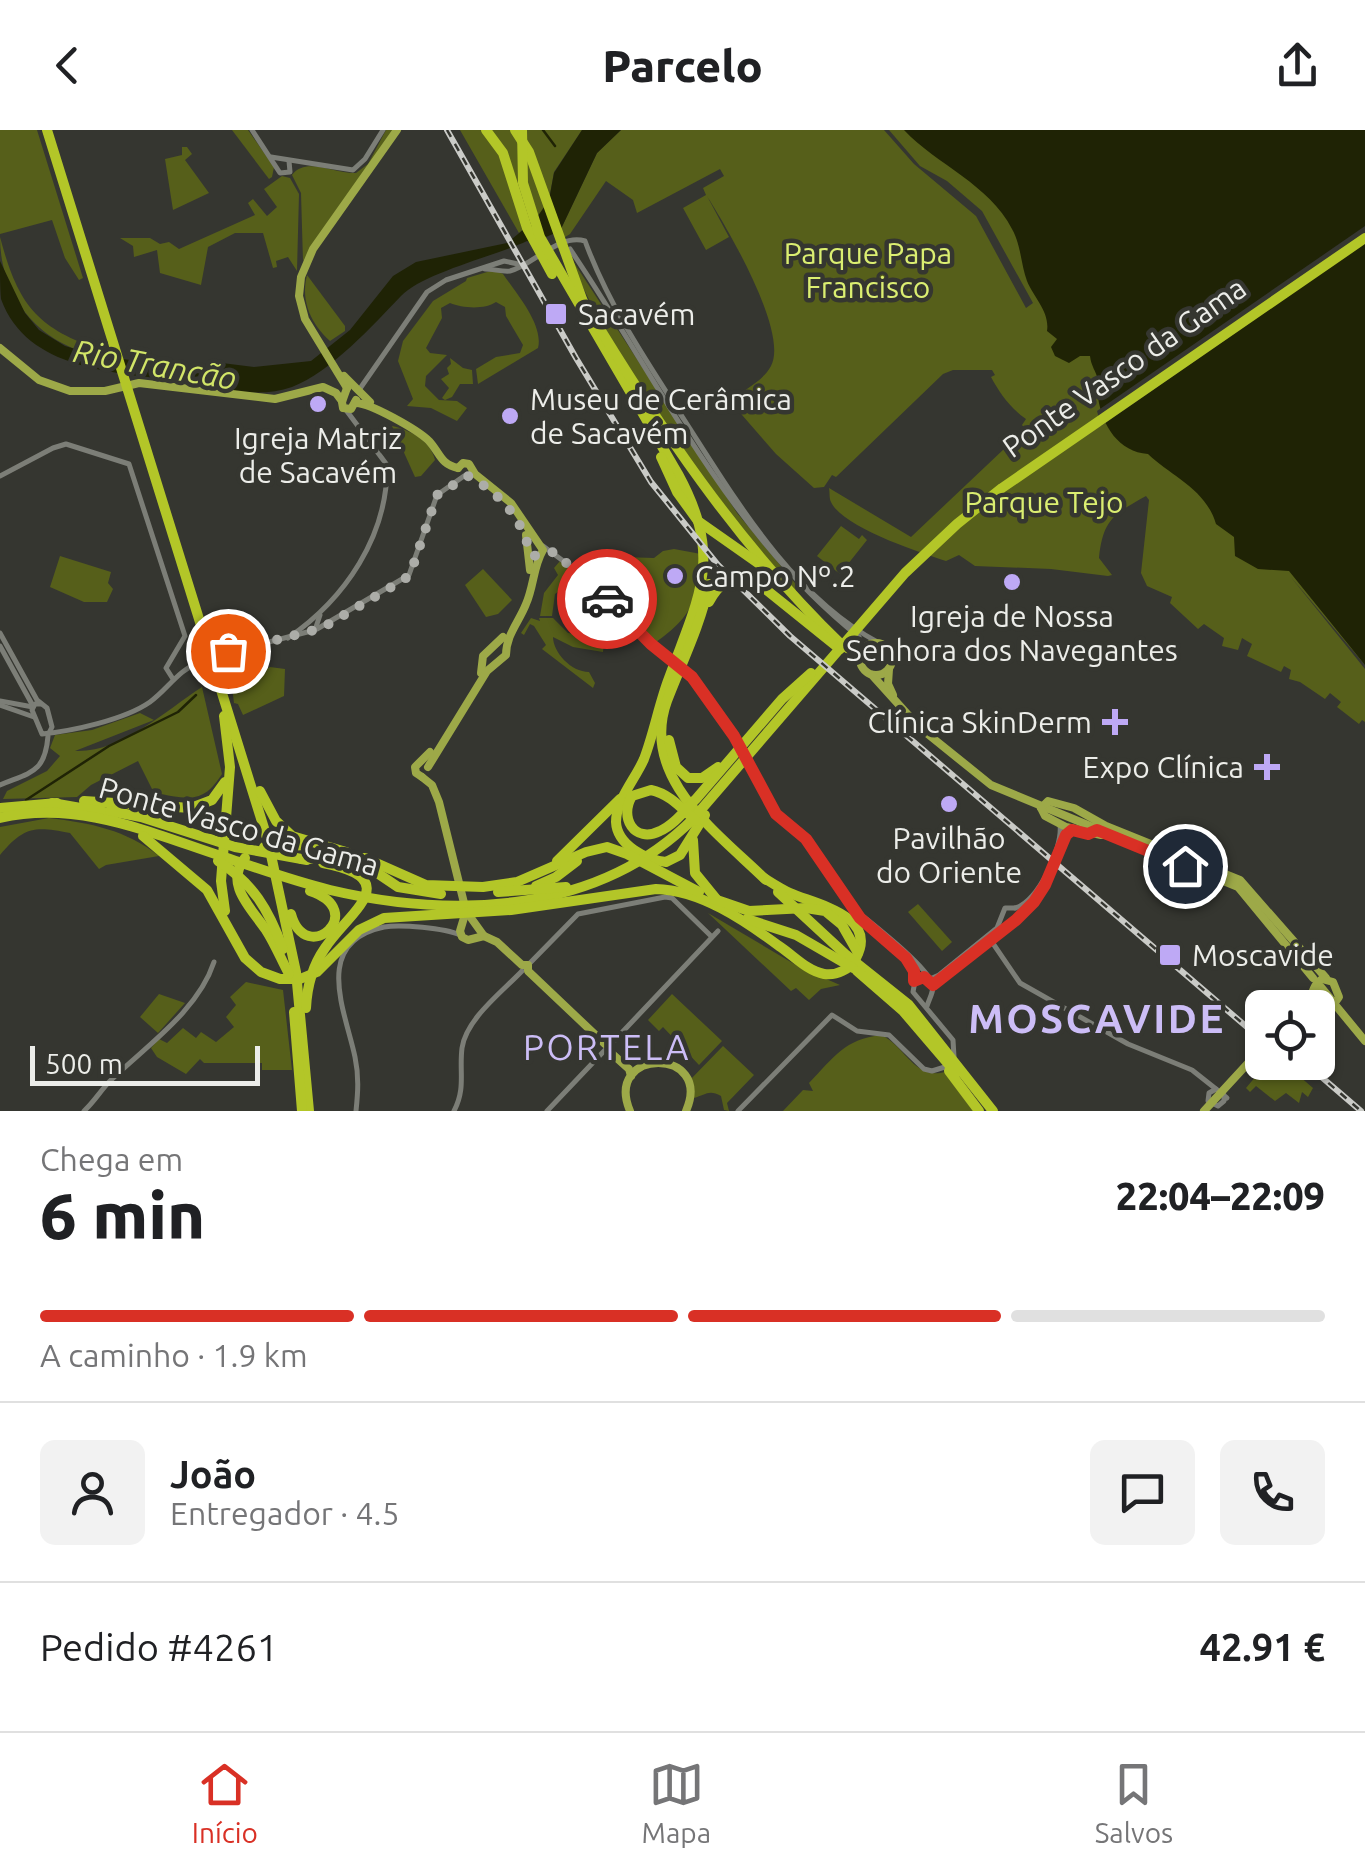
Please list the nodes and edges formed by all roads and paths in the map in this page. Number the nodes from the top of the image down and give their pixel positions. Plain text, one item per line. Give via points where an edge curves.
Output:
1 (43, 130) edge
2 (252, 130) edge
3 (383, 130) edge
4 (398, 130) edge
5 (486, 130) edge
6 (521, 130) edge
7 (278, 164) junction
8 (290, 165) junction
9 (1365, 234) edge
10 (572, 245) junction
11 (587, 251) junction
12 (563, 267) junction
13 (0, 348) edge
14 (634, 351) junction
15 (642, 356) junction
16 (644, 367) junction
17 (339, 373) junction
18 (354, 387) junction
19 (343, 400) junction
20 (380, 412) junction
21 (648, 415) junction
22 (465, 471) junction
23 (681, 472) junction
24 (0, 476) edge
25 (766, 548) junction
26 (537, 549) junction
27 (776, 552) junction
28 (778, 563) junction
29 (805, 592) junction
30 (824, 602) junction
31 (704, 610) junction
32 (315, 623) junction
33 (300, 632) junction
34 (1, 639) edge
35 (879, 643) junction
36 (496, 646) junction
37 (506, 649) junction
38 (863, 649) junction
39 (846, 652) junction
40 (220, 655) dead end
41 (482, 661) junction
42 (200, 662) dead end
43 (860, 662) junction
44 (492, 665) junction
45 (889, 670) junction
46 (812, 673) junction
47 (872, 676) junction
48 (173, 679) junction
49 (673, 681) junction
50 (0, 703) edge
51 (32, 704) junction
52 (41, 704) junction
53 (660, 705) junction
54 (225, 710) junction
55 (34, 717) junction
56 (51, 723) junction
57 (60, 730) junction
58 (47, 734) junction
59 (741, 746) junction
60 (230, 767) junction
61 (425, 769) junction
62 (0, 785) edge
63 (260, 791) junction
64 (627, 791) junction
65 (52, 803) junction
66 (1042, 806) junction
67 (0, 808) edge
68 (87, 815) junction
69 (0, 818) edge
70 (691, 825) junction
71 (1060, 825) junction
72 (1096, 828) junction
73 (1072, 830) junction
74 (143, 836) junction
75 (1060, 844) junction
76 (269, 845) junction
77 (332, 847) junction
78 (595, 850) junction
79 (217, 851) junction
80 (302, 859) junction
81 (628, 865) junction
82 (1050, 867) junction
83 (534, 875) junction
84 (764, 878) junction
85 (313, 886) junction
86 (566, 887) junction
87 (584, 888) junction
88 (521, 890) junction
89 (717, 901) junction
90 (532, 907) junction
91 (1015, 908) junction
92 (854, 910) junction
93 (465, 913) junction
94 (731, 915) junction
95 (1002, 916) junction
96 (1018, 916) junction
97 (226, 920) junction
98 (1012, 923) junction
99 (718, 931) dead end
100 (712, 937) junction
101 (992, 937) junction
102 (287, 960) junction
103 (214, 962) dead end
104 (252, 965) junction
105 (321, 965) junction
106 (525, 968) junction
107 (857, 970) junction
108 (289, 974) junction
109 (873, 974) junction
110 (914, 981) junction
111 (930, 981) junction
112 (1318, 983) junction
113 (1315, 990) edge
114 (1323, 990) edge
115 (930, 996) junction
116 (918, 997) junction
117 (1335, 1002) edge
118 (928, 1006) junction
119 (1338, 1006) dead end
120 (1365, 1038) edge
121 (304, 1039) junction
122 (608, 1047) junction
123 (639, 1068) junction
124 (1245, 1070) edge
125 (631, 1076) junction
126 (1216, 1090) junction
127 (84, 1111) edge
128 (302, 1111) edge
129 (309, 1111) edge
130 (356, 1111) edge
131 (454, 1111) edge
132 (547, 1111) edge
133 (630, 1111) edge
134 (686, 1111) edge
135 (738, 1111) edge
136 (989, 1111) edge
137 (1206, 1111) edge

1 - 54 highway
2 - 7 street
3 - 8 street via 353,170
4 - 17 main road via 302,272 301,307
5 - 12 highway via 502,153 527,228
6 - 12 highway via 534,210
7 - 8 street
7 - 8 street via 283,174
9 - 46 highway, Ponte Vasco da Gama via 955,518 888,583
9 - 70 highway, Ponte Vasco da Gama via 957,524 892,587
10 - 11 street via 580,238
10 - 12 street
10 - 18 street via 558,245 510,271 485,269 427,292
11 - 12 street
11 - 15 street
12 - 14 street
12 - 21 highway
12 - 21 highway via 588,324
13 - 19 main road via 39,380 70,391 139,384 275,399 319,388
14 - 15 street
14 - 16 street
15 - 16 street
15 - 27 street
16 - 25 street
17 - 18 main road
17 - 19 main road
18 - 19 main road
18 - 19 main road
18 - 20 main road
19 - 20 main road
19 - 32 street via 387,465 388,491 350,581
20 - 22 main road via 425,437 446,466
21 - 23 highway
21 - 38 highway via 745,539 842,645
21 - 39 highway via 678,492 698,521 758,562
22 - 26 main road via 510,503
22 - 32 street via 437,495 411,572
23 - 31 highway via 698,497 708,532 712,567
23 - 49 highway via 700,523 704,569
24 - 48 street via 66,444 124,460 185,636 166,668
25 - 27 street
25 - 28 street
26 - 36 main road via 523,603
26 - 37 main road via 526,604
26 - 92 street via 554,552 692,677 776,814 806,839
27 - 28 street
27 - 30 street
28 - 29 street
29 - 30 street
29 - 38 street via 859,637
30 - 35 street
31 - 39 highway via 727,580 749,578
31 - 49 highway
32 - 33 street
32 - 33 street
33 - 40 street
34 - 51 street
34 - 52 street
35 - 38 main road
35 - 45 main road via 892,656
36 - 37 main road
36 - 41 main road
37 - 44 main road
38 - 43 main road
39 - 43 highway
41 - 44 main road
41 - 61 main road via 482,672
42 - 48 street
43 - 47 main road
44 - 61 main road
45 - 47 main road
45 - 66 main road via 892,692 922,724 994,782
46 - 59 highway
46 - 70 highway, Ponte Vasco da Gama
47 - 66 main road via 974,772
48 - 57 street via 136,709
49 - 53 highway
49 - 59 highway via 668,727 680,772 696,779 710,774
49 - 84 highway via 662,734 674,781
50 - 51 street
50 - 55 street
51 - 52 street
51 - 55 street
52 - 56 street
53 - 64 highway
53 - 70 highway via 665,774
54 - 60 highway
54 - 63 highway via 238,724
54 - 76 highway
55 - 58 street
56 - 57 street
56 - 58 street
57 - 58 street
58 - 62 street via 40,766
59 - 70 highway
60 - 65 highway via 219,794 196,808
60 - 97 highway via 221,881
61 - 93 main road
63 - 76 highway
63 - 77 highway via 286,832
64 - 70 highway via 617,812 622,839 657,861 683,852
64 - 83 highway
65 - 67 highway
65 - 79 highway, Ponte Vasco da Gama via 130,813
66 - 71 main road via 1044,816
66 - 72 main road
68 - 69 highway
68 - 74 highway
68 - 79 highway, Ponte Vasco da Gama
70 - 70 highway via 647,834 631,827 628,801 655,790
70 - 81 highway, Ponte Vasco da Gama
70 - 89 highway via 693,864
70 - 107 highway
71 - 73 main road
71 - 75 street
72 - 73 main road
72 - 112 main road via 1234,889
72 - 112 main road via 1238,879
73 - 75 street
74 - 79 highway
74 - 97 highway via 208,890
75 - 82 street
76 - 85 highway via 295,926 316,937 336,918
76 - 102 highway
76 - 121 highway
77 - 93 highway via 398,887
77 - 108 highway via 264,847 238,869 241,895
78 - 83 highway
78 - 88 highway via 556,877
78 - 89 highway via 627,854
79 - 80 highway
79 - 85 highway, Ponte Vasco da Gama
79 - 102 highway via 260,898
80 - 93 highway via 382,864
80 - 105 highway via 358,873 367,889
81 - 86 highway, Ponte Vasco da Gama
81 - 87 highway, Ponte Vasco da Gama
82 - 91 street via 1034,896
82 - 96 street via 1038,898
83 - 93 highway via 507,884
84 - 94 highway via 842,913 859,936 855,960 826,974
84 - 109 highway
85 - 93 highway, Ponte Vasco da Gama
86 - 88 highway
86 - 93 highway, Ponte Vasco da Gama
87 - 90 highway
87 - 93 highway, Ponte Vasco da Gama
88 - 93 highway
89 - 109 highway via 744,910 825,912
90 - 93 highway
90 - 94 highway via 662,888
91 - 95 street via 1005,908
91 - 96 street
92 - 110 street via 906,958
92 - 111 street
93 - 105 highway via 367,919 340,935
93 - 106 main road
93 - 130 street via 380,928 362,936 344,958 337,986 358,1072
94 - 107 highway via 796,934
95 - 98 street
95 - 111 street via 991,933
96 - 98 street
97 - 104 highway
97 - 104 highway
98 - 101 street
99 - 100 street
100 - 106 street via 672,898 646,900 578,914
100 - 122 street
101 - 111 street
101 - 126 street via 1020,983 1128,1044 1192,1070
102 - 108 highway
103 - 127 street via 178,1016
104 - 105 highway via 293,980
105 - 121 highway via 308,988
106 - 122 main road
106 - 131 street via 465,1037 463,1092
107 - 136 highway via 903,1010
108 - 128 highway
109 - 136 highway via 914,1011
110 - 111 street
110 - 116 street
111 - 115 street
112 - 113 main road
112 - 114 main road
112 - 117 main road via 1333,982 1340,995
115 - 116 street
115 - 118 street
116 - 118 street
118 - 135 street via 953,1040 948,1066 924,1069 890,1035 856,1031 828,1017
119 - 120 main road
121 - 129 highway
122 - 123 main road
122 - 125 main road
122 - 132 street
123 - 125 main road
123 - 134 main road via 659,1062 681,1071 690,1088
124 - 137 main road
125 - 133 main road via 625,1094
126 - 126 street via 1226,1096 1221,1105 1211,1105 1208,1096

